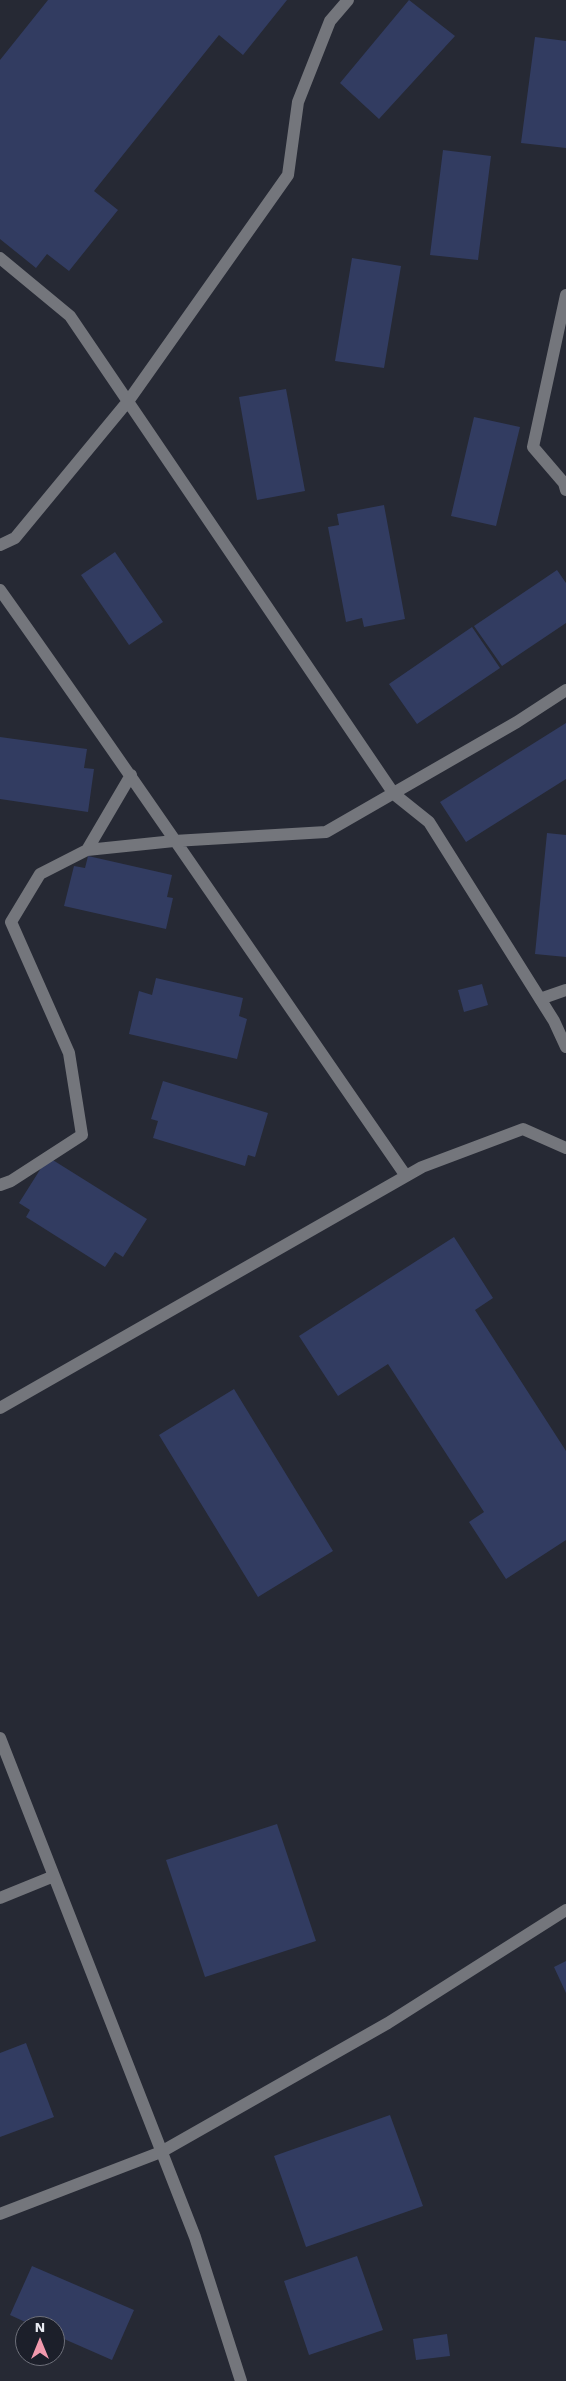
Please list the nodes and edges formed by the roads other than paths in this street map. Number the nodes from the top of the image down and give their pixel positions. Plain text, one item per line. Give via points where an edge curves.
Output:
1 (348, 0) edge
2 (0, 258) edge
3 (566, 295) edge
4 (129, 400) junction
5 (566, 490) edge
6 (0, 545) edge
7 (0, 590) edge
8 (566, 690) edge
9 (131, 775) junction
10 (394, 794) junction
11 (174, 841) junction
12 (87, 850) junction
13 (566, 990) edge
14 (540, 999) junction
15 (566, 1046) edge
16 (564, 1150) edge
17 (406, 1176) junction
18 (0, 1185) edge
19 (0, 1408) edge
20 (0, 1738) edge
21 (54, 1876) junction
22 (0, 1898) edge
23 (566, 1910) edge
24 (161, 2152) junction
25 (0, 2214) edge
26 (240, 2381) edge

1 - 4 street via 330,21 298,102 288,175
2 - 4 street via 70,316
3 - 5 street via 533,446 564,483
4 - 6 street via 16,538
4 - 10 street
7 - 9 street
8 - 10 street
9 - 11 street
9 - 12 street
10 - 11 street via 326,832
10 - 14 street via 429,822
11 - 12 street
11 - 17 street
12 - 18 street via 40,874 11,922 69,1053 82,1134
13 - 14 street
14 - 15 street
16 - 17 street via 523,1129
17 - 19 street
20 - 21 street
21 - 22 street
21 - 24 street
23 - 24 street via 388,2023
24 - 25 street
24 - 26 street via 194,2237

